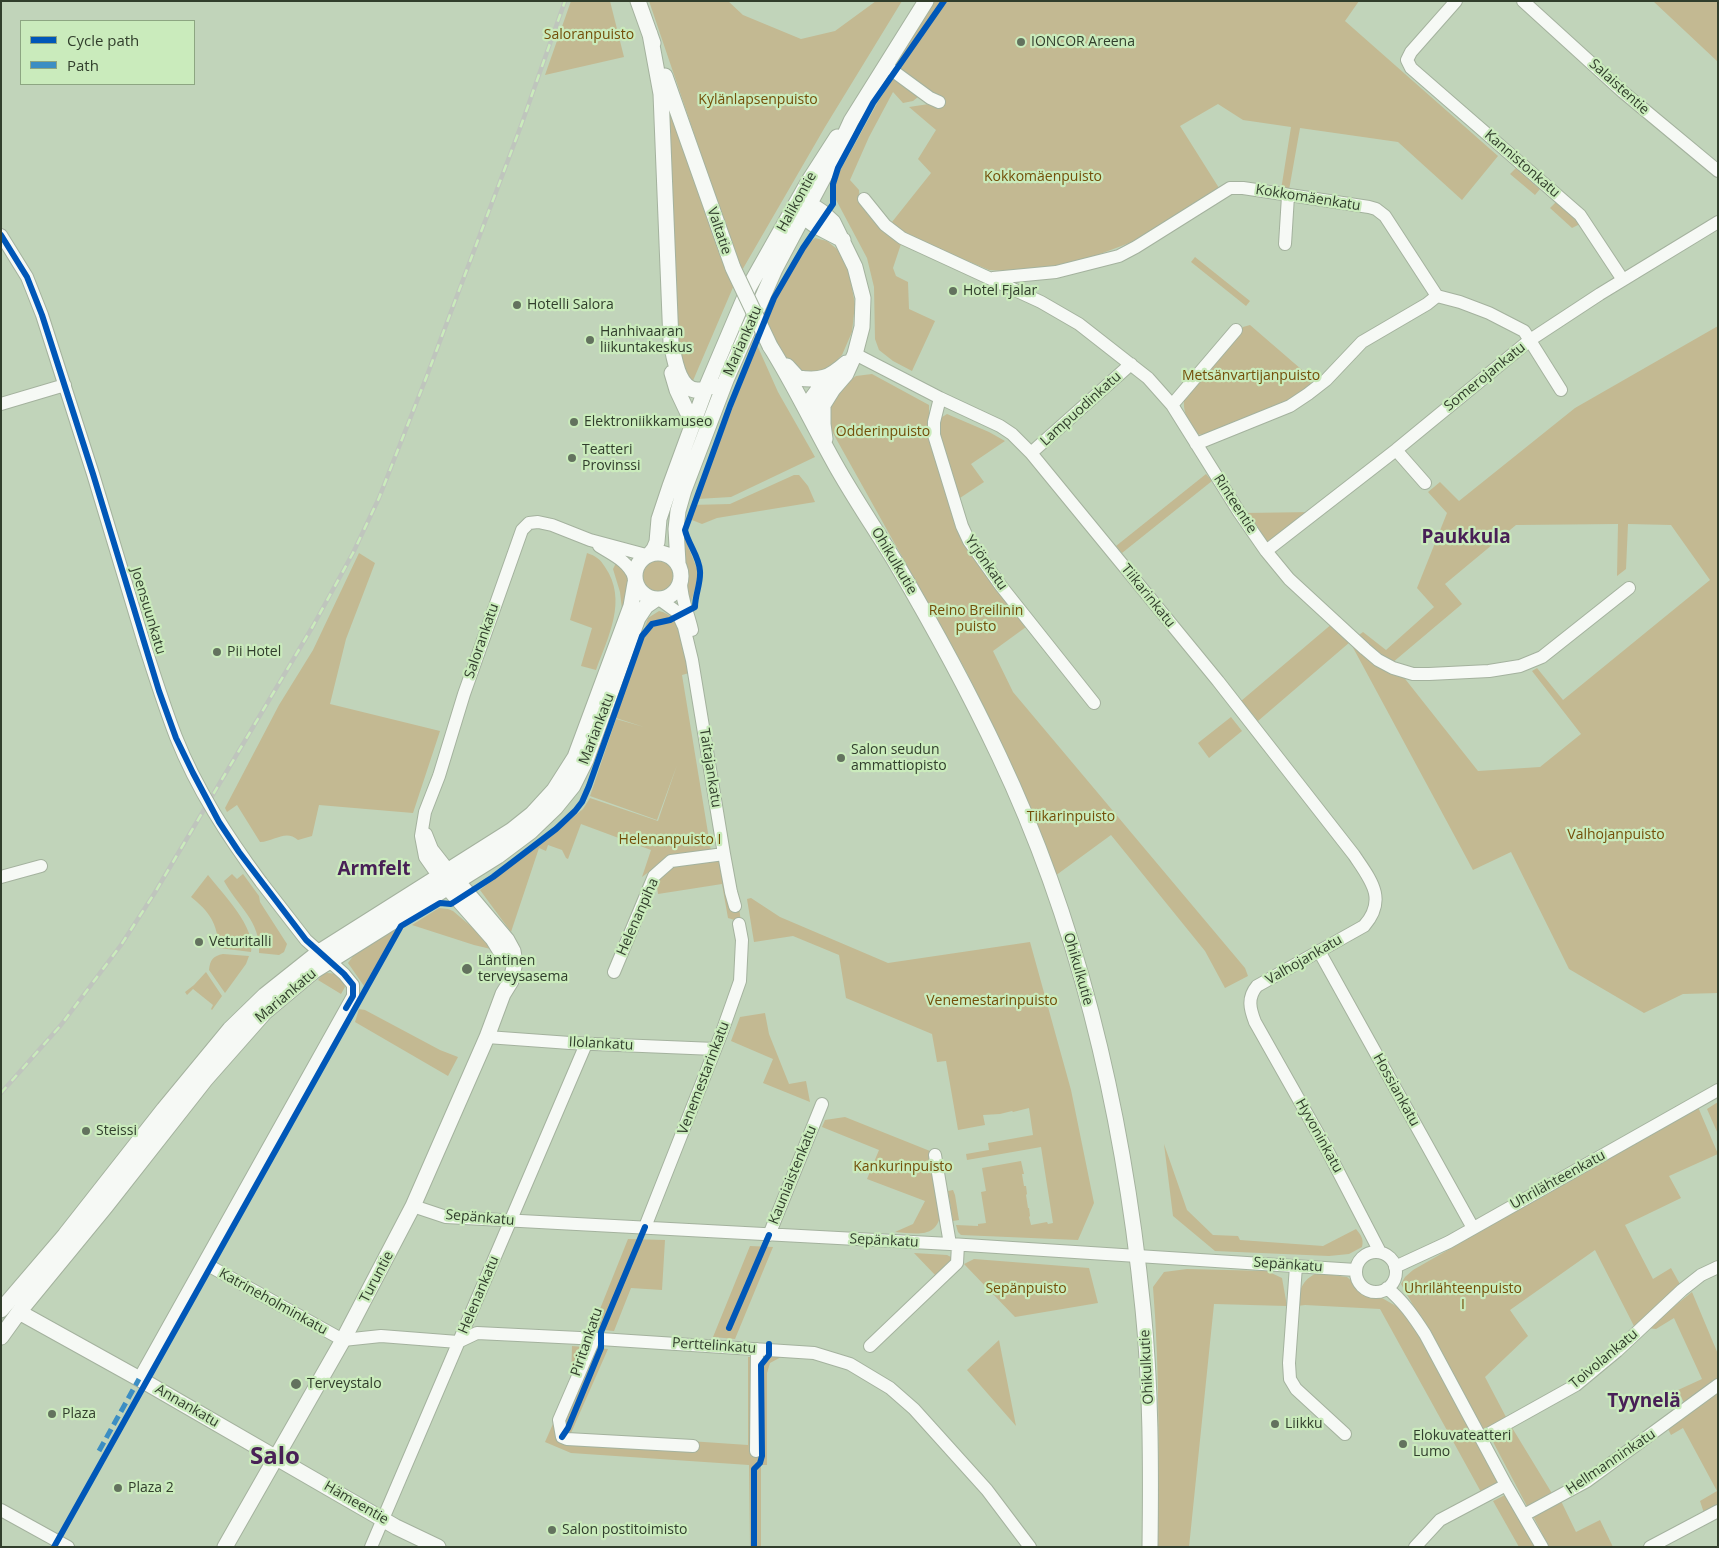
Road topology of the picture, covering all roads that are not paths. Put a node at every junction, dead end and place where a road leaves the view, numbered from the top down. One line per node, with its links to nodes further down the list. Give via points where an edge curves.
1 (638, 1): 5 (main road, Valtatie)
2 (926, 1): 6 (main road, Halikontie)
3 (1456, 1): 18 (street, Kannistonkatu, via 1411,52 1408,60 1411,68 1580,214)
4 (1522, 1): 9 (street, Salaistentie, via 1623,92)
5 (650, 34): 23 (main road, via 661,94); 24 (main road, Valtatie, bridge, via 732,268)
6 (885, 65): 7 (street); 8 (main road, Halikontie)
7 (939, 102)
8 (851, 120): 10 (main road, Halikontie); 13 (main road, Halikontie, via 826,151)
9 (1718, 171)
10 (820, 186): 13 (main road, Mariankatu)
11 (1288, 196): 16 (street); 17 (street, Kokkomäenkatu, via 1230,188 1119,256 1056,272); 20 (street, Kokkomäenkatu, via 1376,209 1388,220)
12 (864, 199): 17 (street, Rinteentie, via 885,225 902,238)
13 (807, 211): 19 (main road, Halikontie); 25 (main road, via 843,240 855,267 863,298 862,327); 28 (main road, Mariankatu, via 774,269)
14 (1718, 222): 18 (street, Somerojankatu)
15 (1, 235): 29 (street, Joensuunkatu, via 28,277)
16 (1285, 244)
17 (990, 278): 26 (street, Rinteentie, via 1079,324)
18 (1623, 280): 22 (street, Somerojankatu)
19 (749, 287): 30 (main road, Mariankatu)
20 (1437, 296): 22 (street, via 1489,313 1524,331); 37 (street, via 1362,342 1326,380 1290,406)
21 (1236, 330): 34 (street)
22 (1530, 340): 31 (street); 39 (street, Somerojankatu)
23 (671, 342): 30 (main road, via 676,367 685,384 693,390); 36 (main road, via 673,380)
24 (772, 349): 27 (main road, via 798,378 817,380); 35 (main road, Valtatie)
25 (855, 354): 27 (main road); 32 (street, Tiikarinkatu); 38 (main road, via 846,374 823,404)
26 (1131, 364): 34 (street, Rinteentie); 40 (street, Lampuodinkatu)
27 (835, 373): 35 (main road, via 810,401)
28 (726, 380): 30 (main road); 45 (main road, Mariankatu, via 678,511)
29 (65, 386): 33 (street); 60 (street, Joensuunkatu, bridge, via 173,730 219,822 306,940)
30 (706, 388): 36 (main road, Mariankatu)
31 (1561, 390)
32 (940, 398): 40 (street, Tiikarinkatu, via 1000,426); 51 (street, Yrjönkatu, via 934,435 969,542)
33 (1, 404)
34 (1172, 405): 37 (street, Rinteentie)
35 (810, 417): 38 (main road, Valtatie)
36 (693, 424): 44 (main road, Mariankatu, via 661,510 657,542)
37 (1196, 444): 43 (street, Rinteentie)
38 (827, 448): 76 (main road, Ohikulkutie, via 935,631 1021,804 1062,915 1100,1046 1121,1150)
39 (1396, 450): 41 (street); 43 (street, Somerojankatu)
40 (1031, 453): 57 (street, Tiikarinkatu, via 1212,674 1354,855 1376,893)
41 (1424, 484)
42 (590, 540): 44 (street, Salorankatu); 47 (street, Salorankatu, via 625,563); 55 (street, Salorankatu, via 538,522 529,523 522,530 464,694 423,824)
43 (1266, 551): 48 (street, Rinteentie, via 1295,585 1364,649 1393,668 1413,674 1490,671 1529,663 1542,657)
44 (648, 554): 45 (main road, via 665,553); 47 (main road, via 637,564)
45 (678, 563): 46 (main road)
46 (681, 579): 49 (main road, via 674,593); 50 (street, Taitajankatu, via 682,596 692,630)
47 (635, 580): 49 (main road, via 643,594); 55 (main road, Mariankatu, via 631,606 575,757 565,774 554,790 521,823)
48 (1629, 588)
49 (658, 599): 50 (street, Taitajankatu, via 680,615); 55 (main road, Mariankatu, via 646,606 638,618 586,760 573,786 530,832 498,856)
50 (692, 660): 52 (street, Taitajankatu)
51 (1094, 702)
52 (724, 854): 56 (street, Taitajankatu); 61 (street, Helenanpiha, via 671,861 654,876)
53 (41, 866): 54 (street)
54 (1, 877)
55 (448, 879): 60 (main road, Mariankatu); 63 (main road, Turuntie, via 507,940 513,951 515,962 511,981)
56 (735, 906)
57 (1375, 906): 59 (street, Valhojankatu, via 1364,926)
58 (740, 924): 65 (street, Venemestarinkatu, via 740,981)
59 (1319, 952): 62 (street, Valhojankatu, via 1257,986 1250,998); 72 (street, Hossiankatu)
60 (325, 957): 77 (street, Joensuunkatu, via 352,986 352,996); 83 (main road, Mariankatu, via 241,1039 106,1206)
61 (614, 972)
62 (1255, 1022): 75 (street, Hyvoninkatu)
63 (488, 1037): 64 (street, Ilolankatu); 69 (main road, Turuntie)
64 (586, 1044): 65 (street, Ilolankatu); 70 (street, Helenankatu)
65 (715, 1049): 71 (street, Venemestarinkatu)
66 (1718, 1090): 72 (street, Uhrilähteenkatu)
67 (822, 1104): 73 (street, Kauniaistenkatu)
68 (935, 1155): 74 (street)
69 (413, 1206): 70 (street, Sepänkatu, via 446,1217); 84 (main road, Turuntie)
70 (510, 1221): 71 (street, Sepänkatu); 89 (street, Helenankatu)
71 (645, 1228): 73 (street, Sepänkatu)
72 (1473, 1228): 79 (street, Uhrilähteenkatu)
73 (769, 1235): 74 (street, Sepänkatu)
74 (954, 1244): 76 (street, Sepänkatu); 90 (street, via 957,1263)
75 (1380, 1252): 79 (street, via 1390,1257); 81 (street, via 1367,1254)
76 (1137, 1255): 78 (street, Sepänkatu); 105 (main road, Ohikulkutie, via 1148,1368)
77 (204, 1263): 88 (street, Katrineholminkatu); 92 (street)
78 (1296, 1266): 81 (street, Sepänkatu); 94 (street, via 1290,1379 1296,1389)
79 (1395, 1267): 82 (street, via 1394,1279)
80 (1718, 1268): 95 (street, Toivolankatu, via 1701,1275 1682,1290 1576,1385)
81 (1356, 1270): 82 (street, via 1363,1287 1375,1292)
82 (1387, 1288): 95 (street, via 1403,1303 1420,1327)
83 (7, 1307): 85 (main road, Mariankatu); 92 (main road, Annankatu)
84 (352, 1323): 86 (street, Perttelinkatu); 88 (main road, Turuntie)
85 (1, 1336)
86 (381, 1336): 88 (street, Perttelinkatu); 89 (street, Perttelinkatu)
87 (594, 1339): 89 (street, Perttelinkatu, via 477,1333); 91 (street, Perttelinkatu); 96 (street, Piritankatu, via 559,1420 562,1437)
88 (343, 1340): 98 (main road, Turuntie)
89 (458, 1342): 103 (street, Helenankatu)
90 (870, 1346)
91 (757, 1349): 97 (street); 110 (street, Perttelinkatu, via 814,1353 850,1364 890,1388 963,1462)
92 (139, 1379): 98 (main road, Annankatu)
93 (1718, 1385): 102 (street, Hellmanninkatu, via 1587,1481)
94 (1345, 1434)
95 (1481, 1438): 99 (street)
96 (693, 1446)
97 (756, 1451)
98 (276, 1457): 103 (main road, Hämeentie); 107 (main road, Turuntie)
99 (1506, 1485): 102 (street); 111 (street, via 1440,1520)
100 (1, 1510): 104 (street)
101 (1718, 1511): 113 (street)
102 (1524, 1516): 112 (street)
103 (384, 1519): 108 (street, Helenankatu); 109 (main road, Hämeentie)
104 (49, 1542): 106 (street)
105 (1150, 1545)
106 (68, 1547)
107 (226, 1547)
108 (372, 1547)
109 (438, 1547)
110 (1030, 1547)
111 (1415, 1547)
112 (1542, 1547)
113 (1650, 1547)

